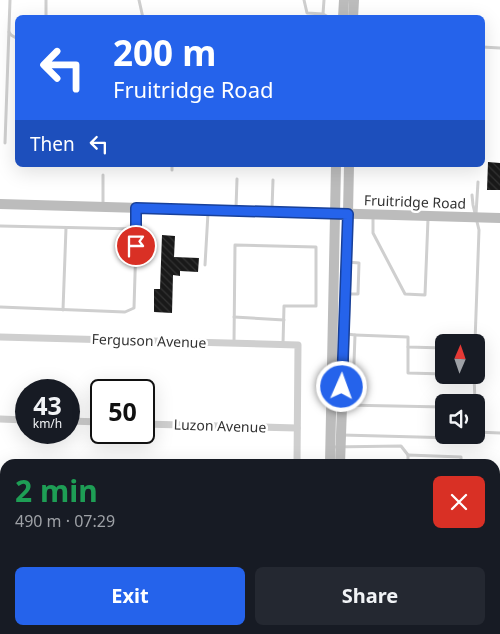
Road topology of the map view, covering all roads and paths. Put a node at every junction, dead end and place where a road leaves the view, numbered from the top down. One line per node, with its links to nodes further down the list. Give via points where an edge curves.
1 (10, 0): 13 (lane)
2 (46, 0): 9 (lane)
3 (139, 0): 10 (lane)
4 (304, 0): 8 (lane, via 307,13)
5 (324, 0): 8 (lane)
6 (344, 0): 11 (main road)
7 (354, 0): 12 (main road)
8 (323, 14)
9 (46, 15)
10 (142, 15)
11 (343, 15)
12 (353, 15)
13 (8, 31): 14 (lane); 17 (lane)
14 (15, 37)
15 (485, 47): 16 (lane)
16 (500, 48)
17 (5, 143)
18 (336, 167): 31 (main road)
19 (349, 167): 32 (main road)
20 (103, 175): 26 (lane)
21 (237, 179): 29 (lane)
22 (273, 180): 30 (lane)
23 (478, 182): 35 (lane)
24 (472, 195): 35 (lane)
25 (0, 204): 26 (main road, Fruitridge Road)
26 (103, 207): 27 (main road, Fruitridge Road)
27 (136, 208): 28 (main road, Fruitridge Road); 39 (lane)
28 (208, 210): 29 (main road, Fruitridge Road); 40 (lane)
29 (236, 210): 30 (main road, Fruitridge Road)
30 (272, 211): 31 (main road, Fruitridge Road)
31 (334, 213): 32 (main road, Fruitridge Road); 65 (main road)
32 (348, 214): 33 (main road, Fruitridge Road); 45 (main road)
33 (373, 214): 34 (main road, Fruitridge Road); 34 (lane, via 373,233 405,294 425,295)
34 (428, 216): 35 (main road, Fruitridge Road)
35 (476, 217): 36 (main road, Fruitridge Road); 46 (lane, via 479,230)
36 (500, 218)
37 (0, 226): 38 (lane)
38 (66, 228): 39 (lane); 42 (lane)
39 (136, 229): 42 (lane, via 134,308 124,312)
40 (205, 265)
41 (0, 307): 42 (lane)
42 (63, 310)
43 (234, 317): 44 (lane); 44 (lane, via 235,245 316,247 316,306 284,306); 49 (lane)
44 (284, 320): 50 (lane)
45 (344, 334): 47 (lane); 55 (main road)
46 (474, 334)
47 (355, 335): 51 (lane, via 408,336); 54 (lane)
48 (0, 337): 49 (street, Ferguson Avenue)
49 (234, 343): 50 (street, Ferguson Avenue)
50 (283, 344): 60 (street, Ferguson Avenue, via 298,345)
51 (408, 347): 52 (lane); 53 (lane, via 408,373)
52 (435, 348)
53 (435, 374)
54 (353, 390)
55 (341, 404): 56 (lane); 63 (main road)
56 (435, 408)
57 (0, 419): 58 (street)
58 (15, 420)
59 (155, 424): 60 (street, Luzon Avenue)
60 (297, 428): 67 (street)
61 (485, 432): 62 (lane)
62 (500, 433)
63 (340, 435): 64 (lane); 65 (main road)
64 (435, 437)
65 (335, 447): 66 (lane, via 401,446); 68 (main road); 69 (main road)
66 (408, 455): 70 (lane); 71 (lane)
67 (297, 459)
68 (331, 459)
69 (339, 459)
70 (408, 459)
71 (461, 459)

